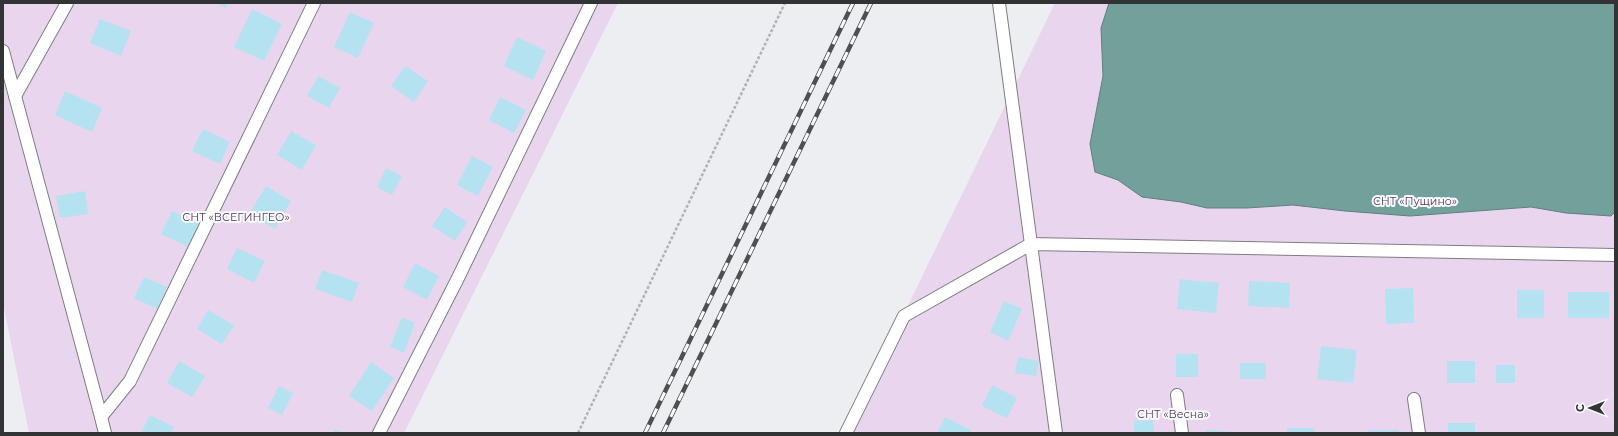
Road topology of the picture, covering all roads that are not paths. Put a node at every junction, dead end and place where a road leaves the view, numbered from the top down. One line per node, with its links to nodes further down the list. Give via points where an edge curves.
1 (67, 3): 6 (lane)
2 (314, 3): 11 (lane, via 130,381)
3 (591, 3): 13 (lane, via 458,278)
4 (999, 3): 7 (lane)
5 (3, 51): 6 (lane)
6 (15, 96): 11 (lane)
7 (1031, 244): 8 (lane); 14 (lane, via 904,316); 15 (lane)
8 (1615, 255)
9 (1177, 395): 16 (lane)
10 (1414, 399): 17 (lane)
11 (101, 417): 12 (lane)
12 (105, 433)
13 (379, 433)
14 (846, 433)
15 (1056, 433)
16 (1182, 433)
17 (1419, 433)

